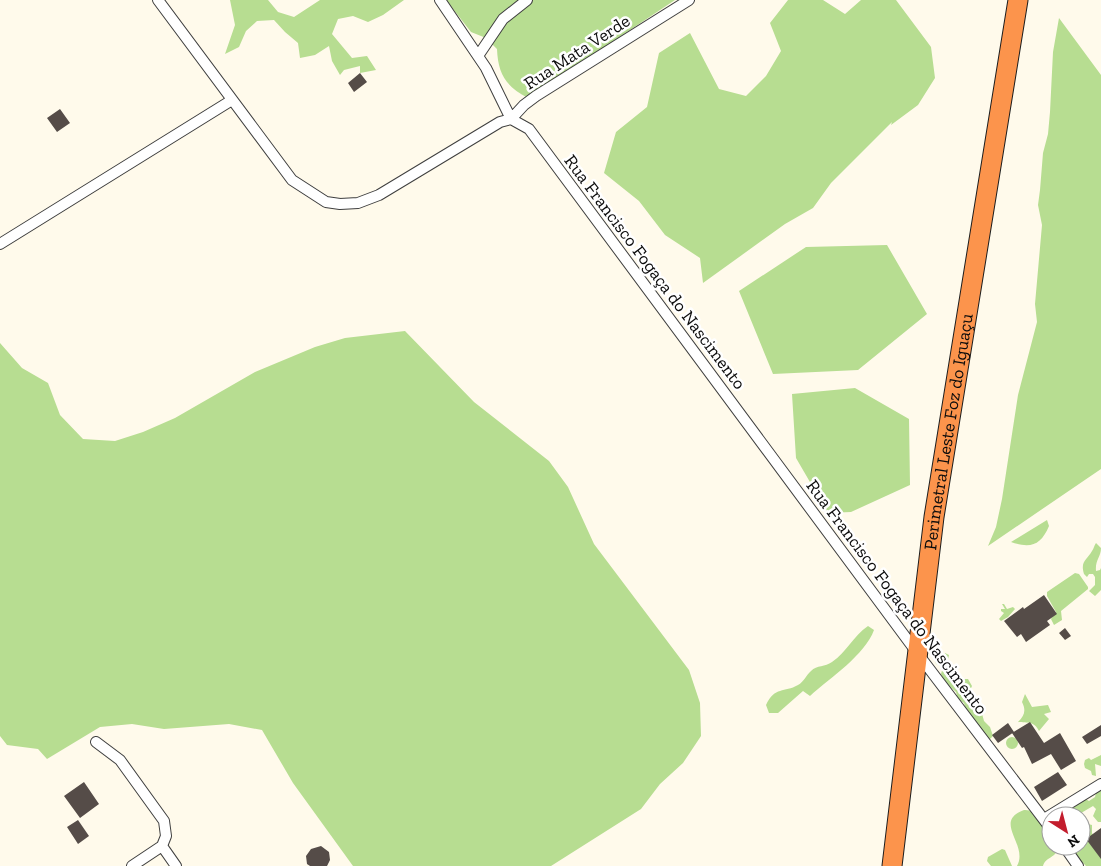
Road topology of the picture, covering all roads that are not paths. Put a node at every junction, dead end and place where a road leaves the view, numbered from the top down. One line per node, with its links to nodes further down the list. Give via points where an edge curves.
1 (158, 0): 7 (street)
2 (440, 0): 6 (street)
3 (527, 0): 6 (street, via 503,19)
4 (689, 0): 8 (street, Rua Mata Verde, via 536,96)
5 (1018, 0): 10 (highway, Perimetral Leste Foz do Iguaçu, via 934,517)
6 (478, 56): 8 (street)
7 (232, 100): 8 (street, via 292,180 326,202 340,204 358,203 379,196 485,130); 9 (street)
8 (511, 119): 10 (street, Rua Francisco Fogaça do Nascimento, via 529,130)
9 (0, 244)
10 (918, 654): 14 (street, Rua Francisco Fogaça do Nascimento); 18 (highway, Perimetral Leste Foz do Iguaçu)
11 (96, 742): 15 (street, via 120,760 164,821 166,836)
12 (1101, 784): 13 (street)
13 (1064, 806)
14 (1041, 814)
15 (162, 846): 16 (street); 17 (street)
16 (132, 866)
17 (176, 866)
18 (892, 866)

